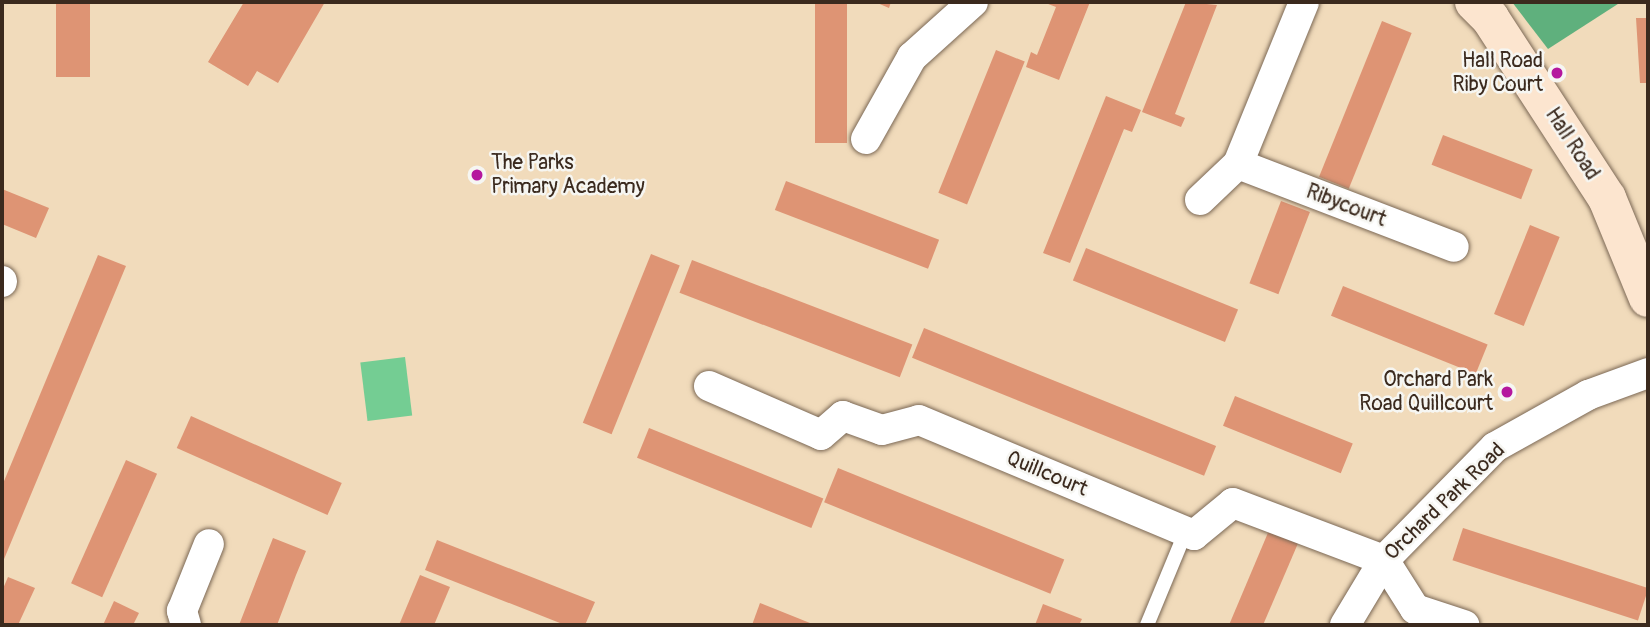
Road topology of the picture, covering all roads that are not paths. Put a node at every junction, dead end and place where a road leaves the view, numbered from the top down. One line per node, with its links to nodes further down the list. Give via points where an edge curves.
1 (973, 2): 4 (street, via 912,57)
2 (1304, 2): 5 (street)
3 (1474, 2): 8 (street, Hall Road, via 1490,18 1607,198)
4 (866, 139)
5 (1238, 164): 6 (street); 7 (street, Ribycourt)
6 (1200, 200)
7 (1454, 247)
8 (1648, 298)
9 (1648, 373): 13 (street, Orchard Park Road, via 1587,395 1495,447)
10 (709, 386): 11 (street, Quillcourt, via 821,435 843,416 882,430 919,420)
11 (1186, 531): 13 (street, via 1194,535 1233,503); 15 (lane)
12 (209, 544): 14 (street, via 182,611)
13 (1384, 560): 16 (street, Orchard Park Road); 17 (street, via 1415,608)
14 (186, 625)
15 (1147, 625)
16 (1345, 625)
17 (1464, 625)

